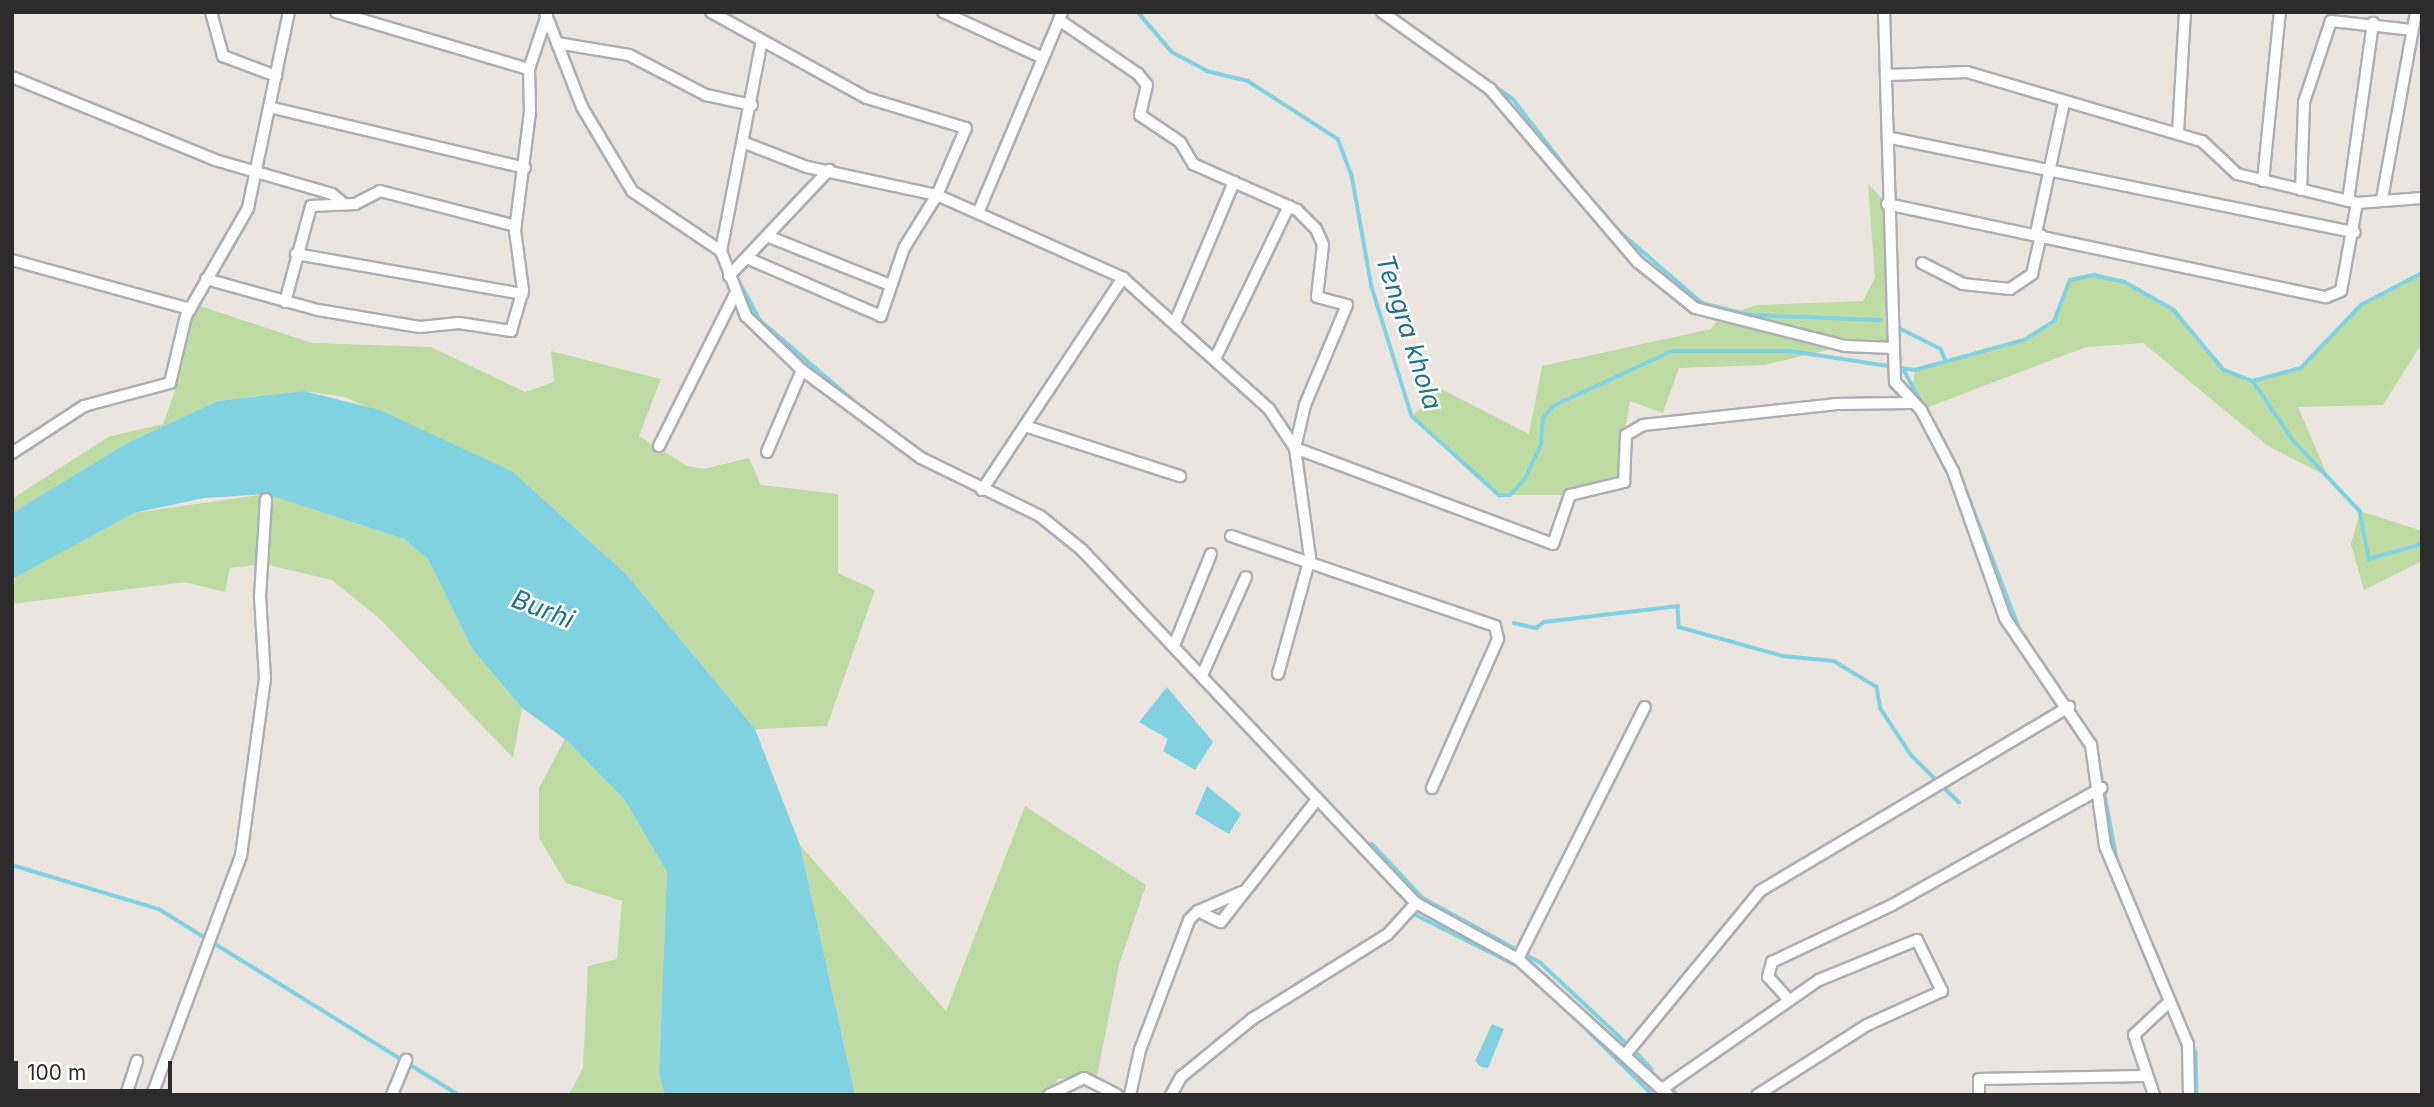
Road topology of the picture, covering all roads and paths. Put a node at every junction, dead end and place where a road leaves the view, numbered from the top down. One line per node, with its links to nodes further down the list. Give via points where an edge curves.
1 (211, 12): 20 (street, via 223,56)
2 (289, 12): 20 (street)
3 (336, 12): 18 (street)
4 (711, 12): 15 (street)
5 (943, 12): 17 (street)
6 (1382, 12): 61 (street, via 1490,89 1638,262 1695,308 1845,346)
7 (1884, 12): 19 (street)
8 (2185, 12): 25 (street)
9 (2280, 12): 33 (street)
10 (2416, 12): 14 (street)
11 (546, 13): 16 (street); 18 (street)
12 (1061, 16): 17 (street); 32 (street, via 1147,85 1140,115 1180,142 1193,163)
13 (2373, 23): 14 (street); 34 (street, via 2336,18 2327,29 2304,102); 38 (street)
14 (2412, 30): 37 (street)
15 (762, 41): 23 (street); 35 (street, via 867,98 966,128)
16 (558, 43): 23 (street, via 629,55 706,95); 47 (street, via 582,107 632,191)
17 (1043, 58): 42 (street)
18 (529, 69): 28 (street)
19 (1889, 75): 22 (street, via 1968,72); 26 (street)
20 (276, 76): 24 (street)
21 (12, 77): 30 (street)
22 (2064, 102): 25 (street); 31 (street)
23 (752, 105): 27 (street)
24 (270, 107): 28 (street); 30 (street)
25 (2178, 133): 33 (street, via 2209,146 2228,169)
26 (1891, 138): 31 (street); 40 (street)
27 (746, 143): 29 (street); 47 (street)
28 (525, 168): 43 (street)
29 (829, 170): 35 (street); 46 (street)
30 (256, 172): 39 (street, via 332,194); 54 (street, via 248,208)
31 (2049, 174): 44 (street); 45 (street)
32 (1234, 181): 41 (street); 60 (street)
33 (2263, 181): 34 (street)
34 (2301, 190): 38 (street)
35 (937, 195): 42 (street); 55 (street, via 911,233)
36 (2422, 198): 37 (street)
37 (2382, 199): 38 (street)
38 (2353, 202): 44 (street)
39 (344, 204): 43 (street, via 380,191); 48 (street, via 310,206)
40 (1887, 204): 45 (street); 61 (street)
41 (1289, 206): 62 (street); 67 (street, via 1316,229 1323,245 1317,297 1347,305 1305,405)
42 (978, 213): 53 (street)
43 (516, 226): 56 (street)
44 (2355, 232): 45 (street, via 2341,292 2326,297)
45 (2038, 234): 51 (street, via 2032,274 2010,289 1964,284)
46 (767, 236): 49 (street); 55 (street)
47 (721, 251): 52 (street)
48 (296, 254): 56 (street); 58 (street)
49 (749, 259): 52 (street); 55 (street, via 881,316)
50 (12, 260): 59 (street)
51 (1922, 263)
52 (729, 276): 57 (street)
53 (1123, 278): 60 (street); 65 (street)
54 (206, 279): 58 (street); 59 (street)
55 (890, 285)
56 (522, 294): 58 (street, via 515,326 504,334 459,323 420,327)
57 (735, 294): 63 (street, via 746,316); 66 (street)
58 (285, 302)
59 (190, 309): 69 (street, via 173,378 162,389 83,406)
60 (1176, 320): 62 (street)
61 (1893, 348): 64 (street, via 1895,382)
62 (1215, 359): 67 (street, via 1269,409)
63 (802, 370): 68 (street); 71 (street, via 921,458)
64 (1911, 403): 67 (street, via 1835,404 1643,425 1626,435 1624,482 1570,495 1553,544); 81 (street, via 1953,471 2005,618)
65 (1028, 427): 70 (street); 71 (street)
66 (659, 446)
67 (1295, 448): 75 (street)
68 (767, 452)
69 (12, 453)
70 (1180, 476)
71 (982, 490): 77 (street, via 1040,516)
72 (266, 499): 97 (street, via 260,597 265,678 241,856)
73 (1231, 536): 75 (street)
74 (1211, 554): 77 (street)
75 (1310, 558): 79 (street); 82 (street, via 1487,621 1498,633)
76 (1246, 577): 78 (street)
77 (1175, 643): 78 (street)
78 (1203, 673): 84 (street)
79 (1278, 674)
80 (1645, 706): 88 (street)
81 (2069, 707): 83 (street, via 2091,745); 91 (street, via 1760,891)
82 (1432, 788)
83 (2101, 788): 89 (street, via 1892,905 1772,962 1768,977); 90 (street, via 2105,846 2154,952)
84 (1316, 801): 85 (street); 86 (street)
85 (1242, 892): 87 (street); 87 (street, via 1222,922)
86 (1416, 903): 88 (street); 102 (street, via 1388,934 1252,1019 1181,1077)
87 (1198, 911): 101 (street, via 1189,920 1140,1050)
88 (1520, 954): 91 (street)
89 (1789, 1000): 95 (street); 103 (street, via 1864,957 1917,940 1942,991 1843,1039)
90 (2167, 1004): 94 (street, via 2134,1035); 106 (street, via 2188,1044)
91 (1625, 1055): 95 (street)
92 (406, 1060): 98 (street)
93 (137, 1061): 96 (street)
94 (2144, 1076): 104 (street, via 1979,1079); 105 (street)
95 (1665, 1092)
96 (126, 1095)
97 (152, 1095)
98 (392, 1095)
99 (1049, 1095): 100 (street, via 1084,1078)
100 (1117, 1095)
101 (1130, 1095)
102 (1171, 1095)
103 (1757, 1095)
104 (1979, 1095)
105 (2154, 1095)
106 (2189, 1095)

